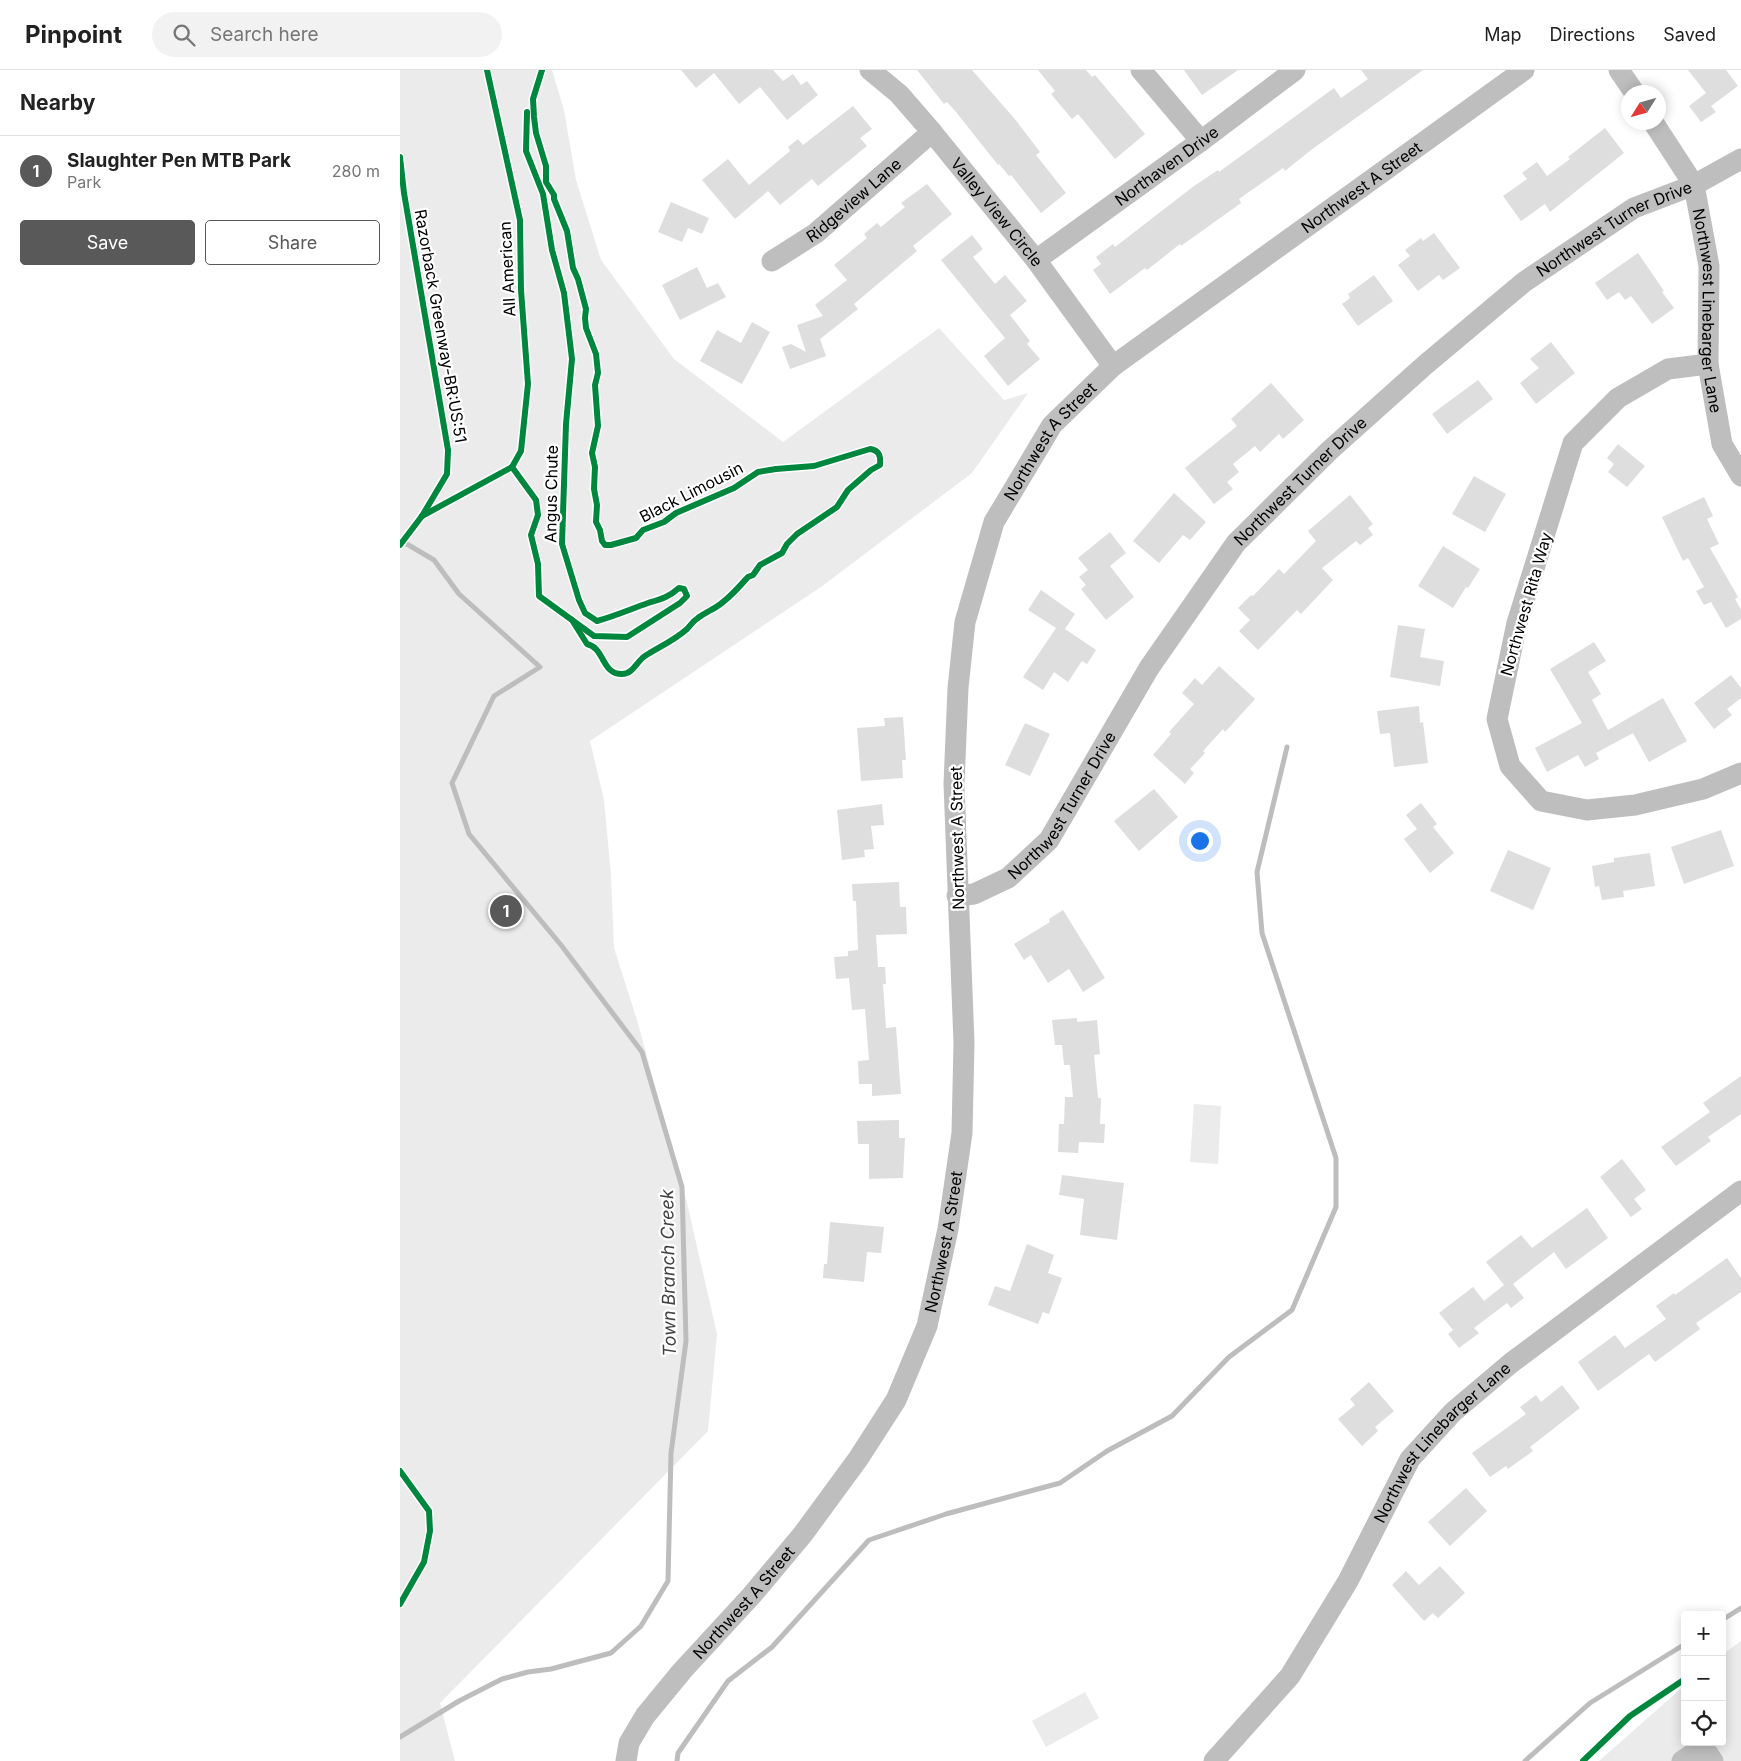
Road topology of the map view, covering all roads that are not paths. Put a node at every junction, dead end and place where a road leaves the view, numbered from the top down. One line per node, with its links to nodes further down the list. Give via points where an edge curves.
1 (870, 70): 8 (street, Valley View Circle, via 899,94)
2 (1141, 70): 9 (street)
3 (1295, 70): 9 (street, Northaven Drive)
4 (1524, 70): 15 (street, Northwest A Street)
5 (1619, 70): 6 (street)
6 (1629, 85)
7 (1658, 130): 11 (street, Northwest Linebarger Lane)
8 (932, 132): 12 (street, Valley View Circle); 13 (street, Ridgeview Lane, via 816,233)
9 (1201, 141): 12 (street, Northaven Drive)
10 (1741, 159): 11 (street, Northwest Turner Drive)
11 (1694, 185): 14 (street, Northwest Linebarger Lane, via 1709,266); 18 (street, Northwest Turner Drive, via 1634,208 1524,282 1330,451 1236,543 1149,668 1049,840 1008,878 974,894)
12 (1036, 260): 15 (street, Valley View Circle)
13 (772, 261)
14 (1708, 364): 16 (street, Northwest Linebarger Lane, via 1722,444); 17 (street, Northwest Rita Way, via 1668,369 1618,398 1573,444 1517,623 1497,719 1510,766 1541,802 1587,810 1635,805 1702,789)
15 (1113, 366): 18 (street, Northwest A Street, via 1052,424 994,522 965,622 958,688 954,784)
16 (1741, 476)
17 (1741, 773)
18 (957, 896): 21 (street, Northwest A Street, via 964,1043 962,1133 948,1229 927,1326 896,1400 858,1459 803,1534 645,1716 629,1743)
19 (1741, 1191): 22 (street, Northwest Linebarger Lane, via 1511,1363 1453,1412 1410,1459 1348,1581 1290,1676)
20 (1682, 1760): 23 (street, via 1694,1752)
21 (626, 1761)
22 (1214, 1761)
23 (1713, 1761)

